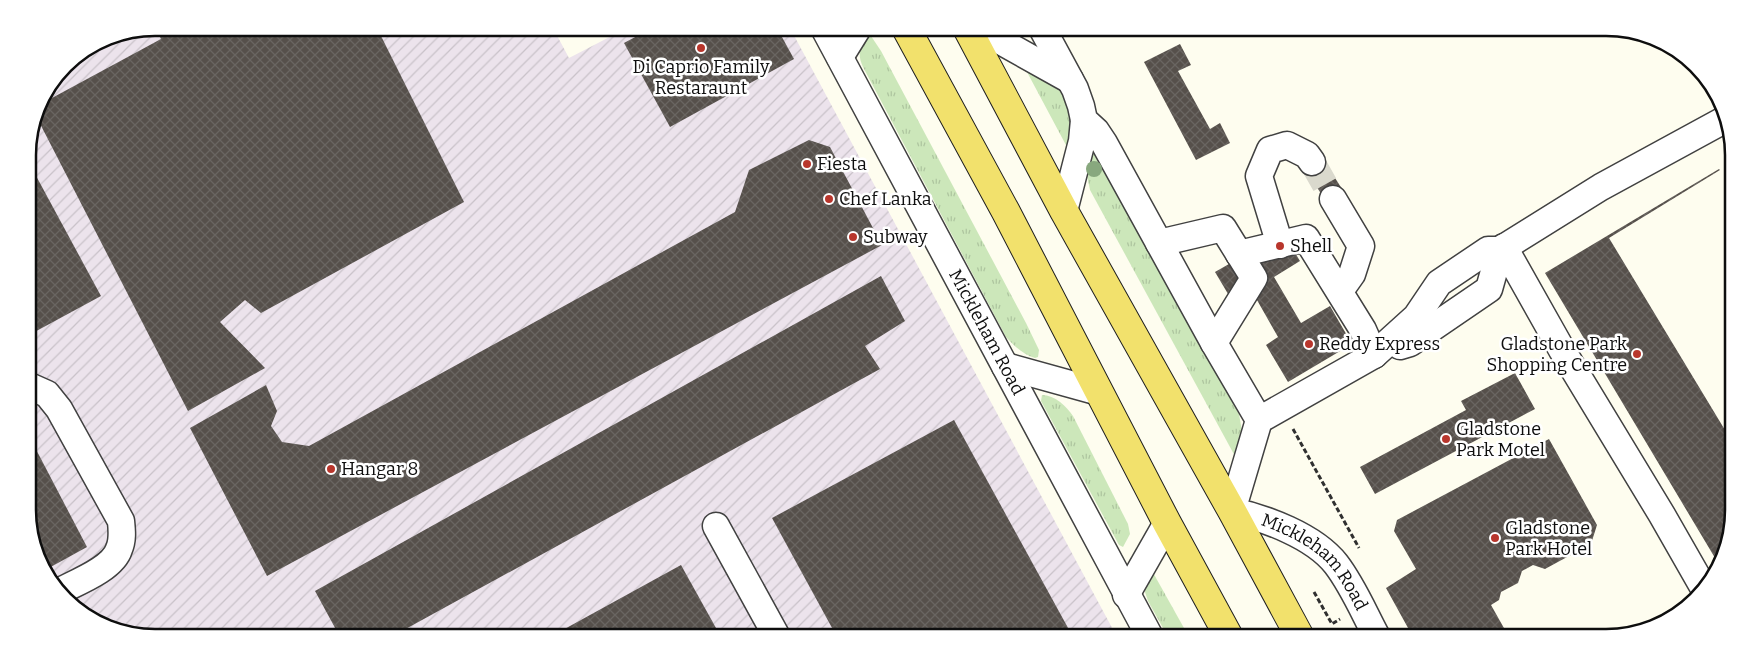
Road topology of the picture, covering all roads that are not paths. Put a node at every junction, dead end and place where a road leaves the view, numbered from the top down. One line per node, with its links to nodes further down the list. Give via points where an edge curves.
1 (828, 36): 7 (street, Mickleham Road)
2 (853, 36): 7 (street)
3 (910, 36): 23 (main road)
4 (971, 36): 13 (main road, Mickleham Road)
5 (991, 36): 8 (street)
6 (1046, 36): 8 (street)
7 (840, 58): 21 (street, Mickleham Road)
8 (1070, 80): 9 (street, via 1082,106)
9 (1084, 120): 13 (street, via 1082,141); 14 (street, via 1104,143)
10 (1719, 122): 16 (street, via 1600,188)
11 (1312, 162): 15 (street, via 1307,155 1287,145 1270,150 1259,176)
12 (1333, 199): 18 (street, via 1361,246 1352,274)
13 (1064, 211): 25 (main road, Mickleham Road)
14 (1159, 243): 17 (street, via 1223,228); 19 (street)
15 (1280, 245): 17 (street); 18 (street, via 1306,238)
16 (1502, 248): 20 (street, via 1489,289 1410,343); 28 (street)
17 (1239, 254): 19 (street, via 1254,278)
18 (1340, 291): 20 (street)
19 (1214, 343): 24 (street)
20 (1374, 354): 24 (street)
21 (1005, 366): 23 (street); 30 (street, Mickleham Road)
22 (36, 389): 29 (street, via 47,394 59,409 121,522 119,551 110,562)
23 (1099, 392): 26 (main road)
24 (1259, 420): 25 (street, Mickleham Road)
25 (1232, 510): 33 (main road, Mickleham Road); 34 (street, Mickleham Road, via 1280,525 1323,551 1340,569)
26 (1167, 523): 30 (street); 32 (main road)
27 (716, 526): 35 (street)
28 (1700, 582)
29 (66, 588)
30 (1126, 595): 31 (street, Mickleham Road)
31 (1145, 628)
32 (1224, 628)
33 (1295, 628)
34 (1372, 628)
35 (772, 629)

